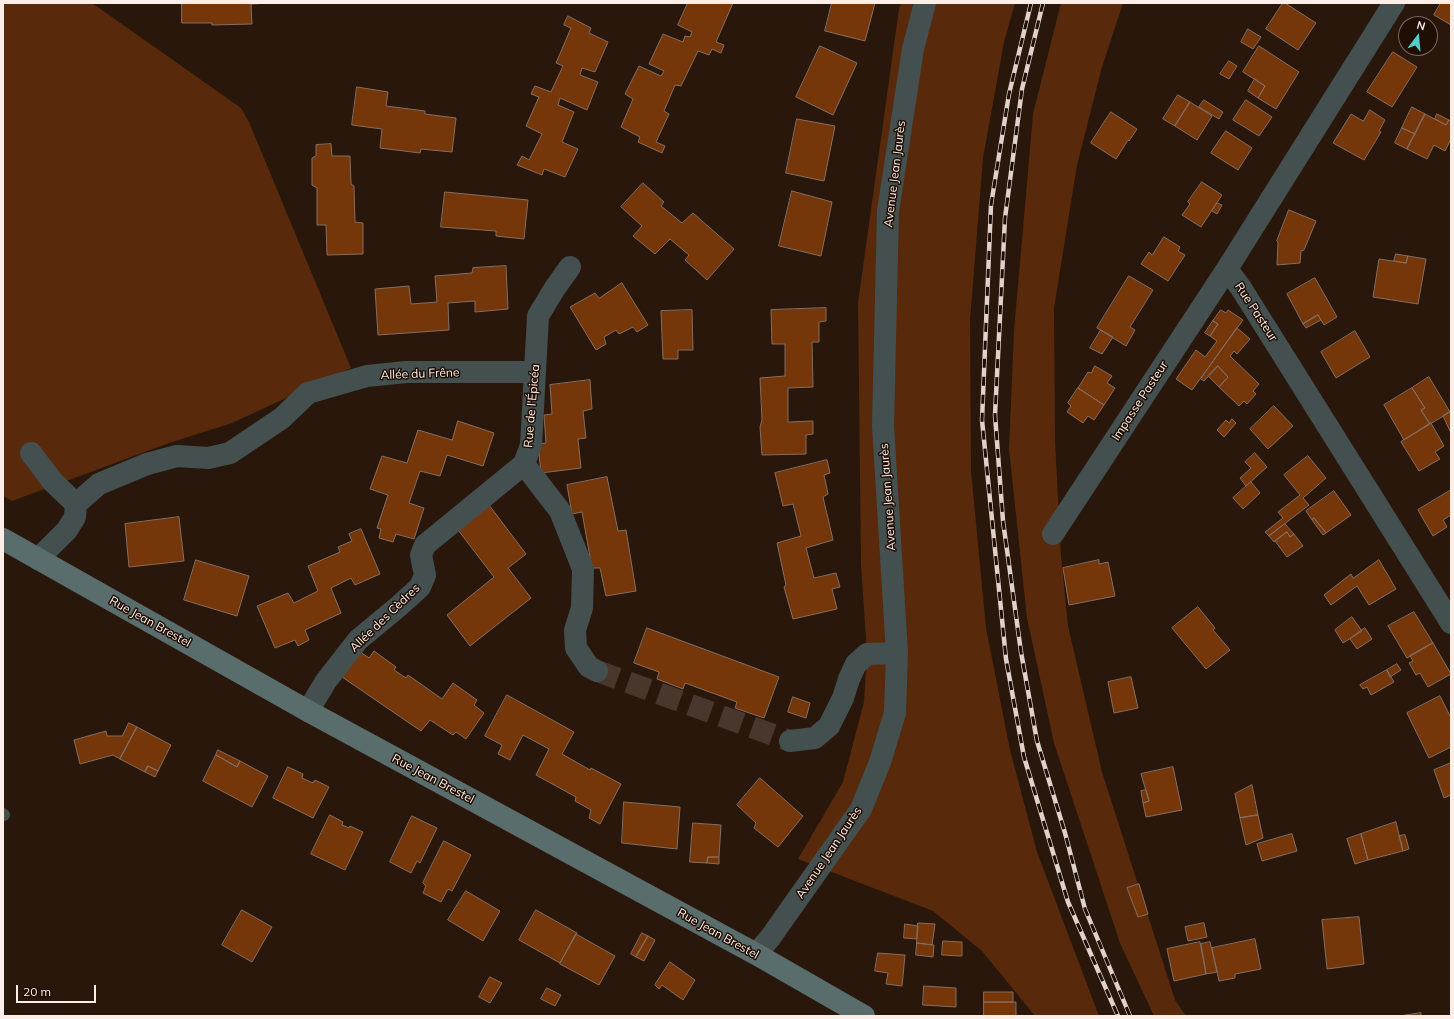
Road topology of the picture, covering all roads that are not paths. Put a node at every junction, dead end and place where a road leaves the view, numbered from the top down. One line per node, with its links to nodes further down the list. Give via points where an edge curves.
1 (925, 3): 13 (street, Avenue Jean Jaurès, via 913,49 888,211 883,426)
2 (1394, 3): 4 (street)
3 (570, 267): 5 (street, Rue de l'Épicéa, via 538,316)
4 (1227, 269): 9 (street, Impasse Pasteur); 12 (street, Rue Pasteur)
5 (535, 372): 7 (street, Rue de l'Épicéa, via 531,445); 8 (street, Allée du Frêne, via 406,372 367,376 308,393 282,418 230,453 208,458 177,456 147,464 99,484)
6 (31, 453): 8 (street, via 53,482)
7 (524, 464): 14 (street, Rue de l'Épicéa, via 560,511 583,569 582,608 575,630 576,648 589,667); 15 (street, Allée des Cèdres, via 425,545 421,556 425,575 420,586 358,640 326,681)
8 (76, 504): 11 (street, via 75,517 67,530)
9 (1053, 534)
10 (3, 539): 11 (street, Rue Jean Brestel)
11 (38, 559): 15 (street, Rue Jean Brestel)
12 (1451, 623)
13 (897, 653): 16 (street, via 867,654 856,664 830,726 815,738); 17 (street, Avenue Jean Jaurès, via 895,713 880,762 860,809 770,938)
14 (597, 671)
15 (308, 711): 17 (street, Rue Jean Brestel)
16 (790, 741)
17 (756, 954): 18 (street, Rue Jean Brestel)
18 (864, 1016)

